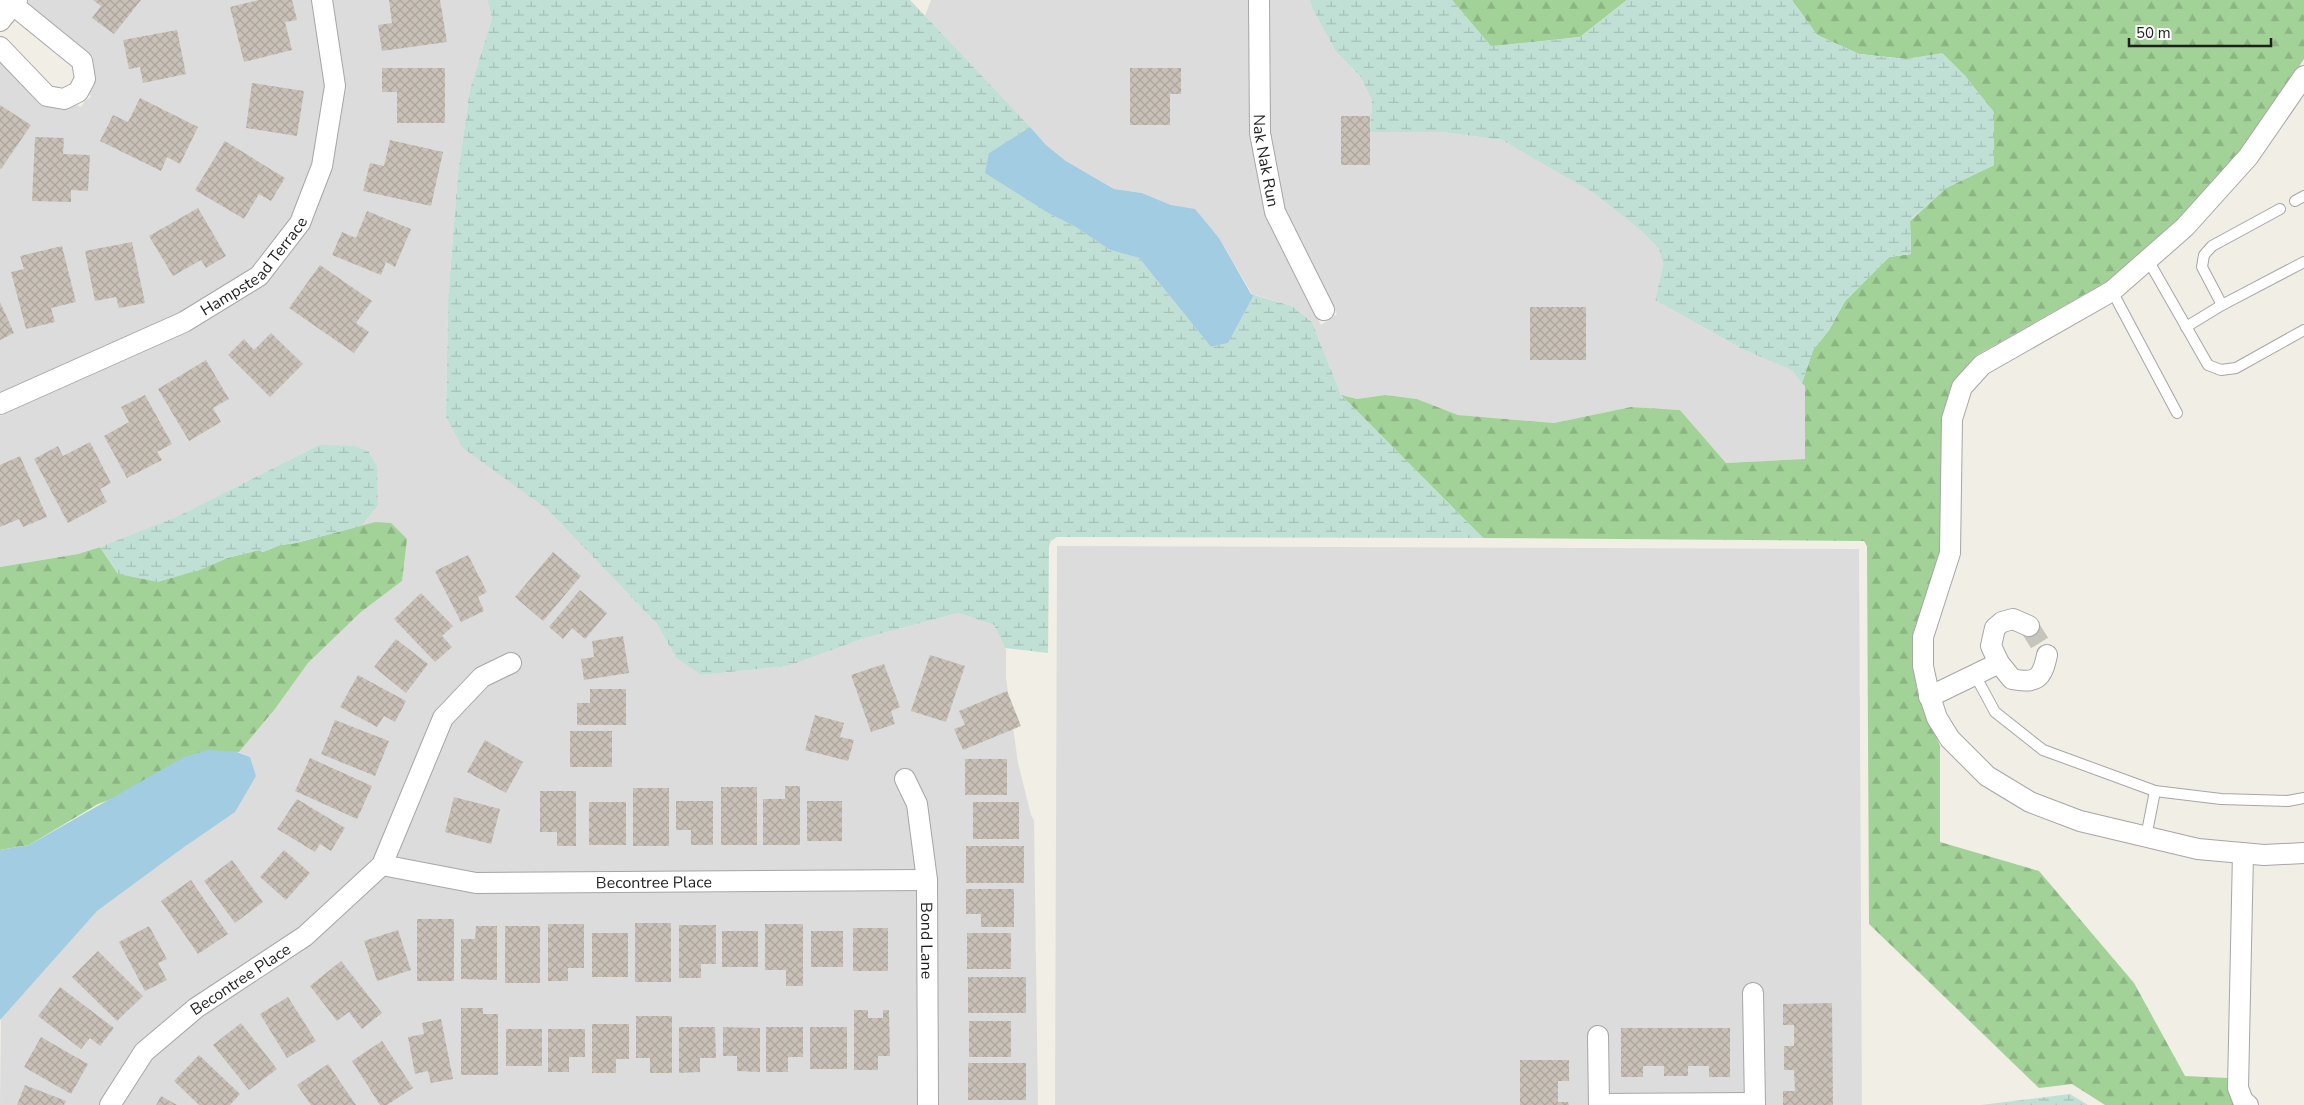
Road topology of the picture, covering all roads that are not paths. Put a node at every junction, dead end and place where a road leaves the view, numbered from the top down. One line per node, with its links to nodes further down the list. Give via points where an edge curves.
1 (322, 0): 15 (street, Hampstead Terrace, via 335,86 322,166 300,223 259,276 184,322)
2 (1259, 0): 12 (street, Nak Nak Run, via 1260,133 1275,212)
3 (12, 2): 4 (street); 5 (street, via 82,61 85,80 78,92 64,99 47,96)
4 (0, 21)
5 (0, 47)
6 (2304, 76): 8 (street, via 2248,157 2185,227)
7 (2280, 209): 11 (lane, via 2212,246 2204,255 2202,267)
8 (2148, 260): 10 (street); 13 (lane)
9 (2304, 262): 11 (lane)
10 (2112, 291): 16 (lane); 22 (street, via 1982,365 1962,387 1952,419 1950,553 1924,637)
11 (2222, 305): 13 (lane)
12 (1324, 310)
13 (2186, 327): 14 (lane, via 2208,365 2221,370 2236,368)
14 (2304, 330)
15 (0, 404)
16 (2177, 413)
17 (2029, 626): 20 (street, via 2013,619 1994,628 1992,646)
18 (2047, 655): 20 (street, via 2043,672 2028,682 2012,679)
19 (511, 663): 29 (street, Becontree Place, via 482,677 444,718)
20 (1999, 663): 21 (street)
21 (1975, 675): 22 (street); 24 (lane, via 1994,712 2043,750)
22 (1929, 697): 26 (street, via 1950,739 1987,776 2030,802 2071,818)
23 (905, 779): 30 (street, Bond Lane, via 917,804)
24 (2155, 791): 25 (lane, via 2221,799 2288,801); 26 (lane)
25 (2304, 798)
26 (2146, 837): 27 (street, via 2198,850)
27 (2243, 853): 28 (street); 37 (street, via 2238,1088)
28 (2304, 853)
29 (382, 865): 30 (street, Becontree Place, via 476,883); 35 (street, Becontree Place, via 305,936 196,1008 144,1052)
30 (927, 880): 36 (street, Bond Lane)
31 (1753, 993): 34 (street)
32 (1598, 1036): 33 (street)
33 (1599, 1104): 34 (street)
34 (1755, 1104)
35 (110, 1105)
36 (928, 1105)
37 (2248, 1105)

